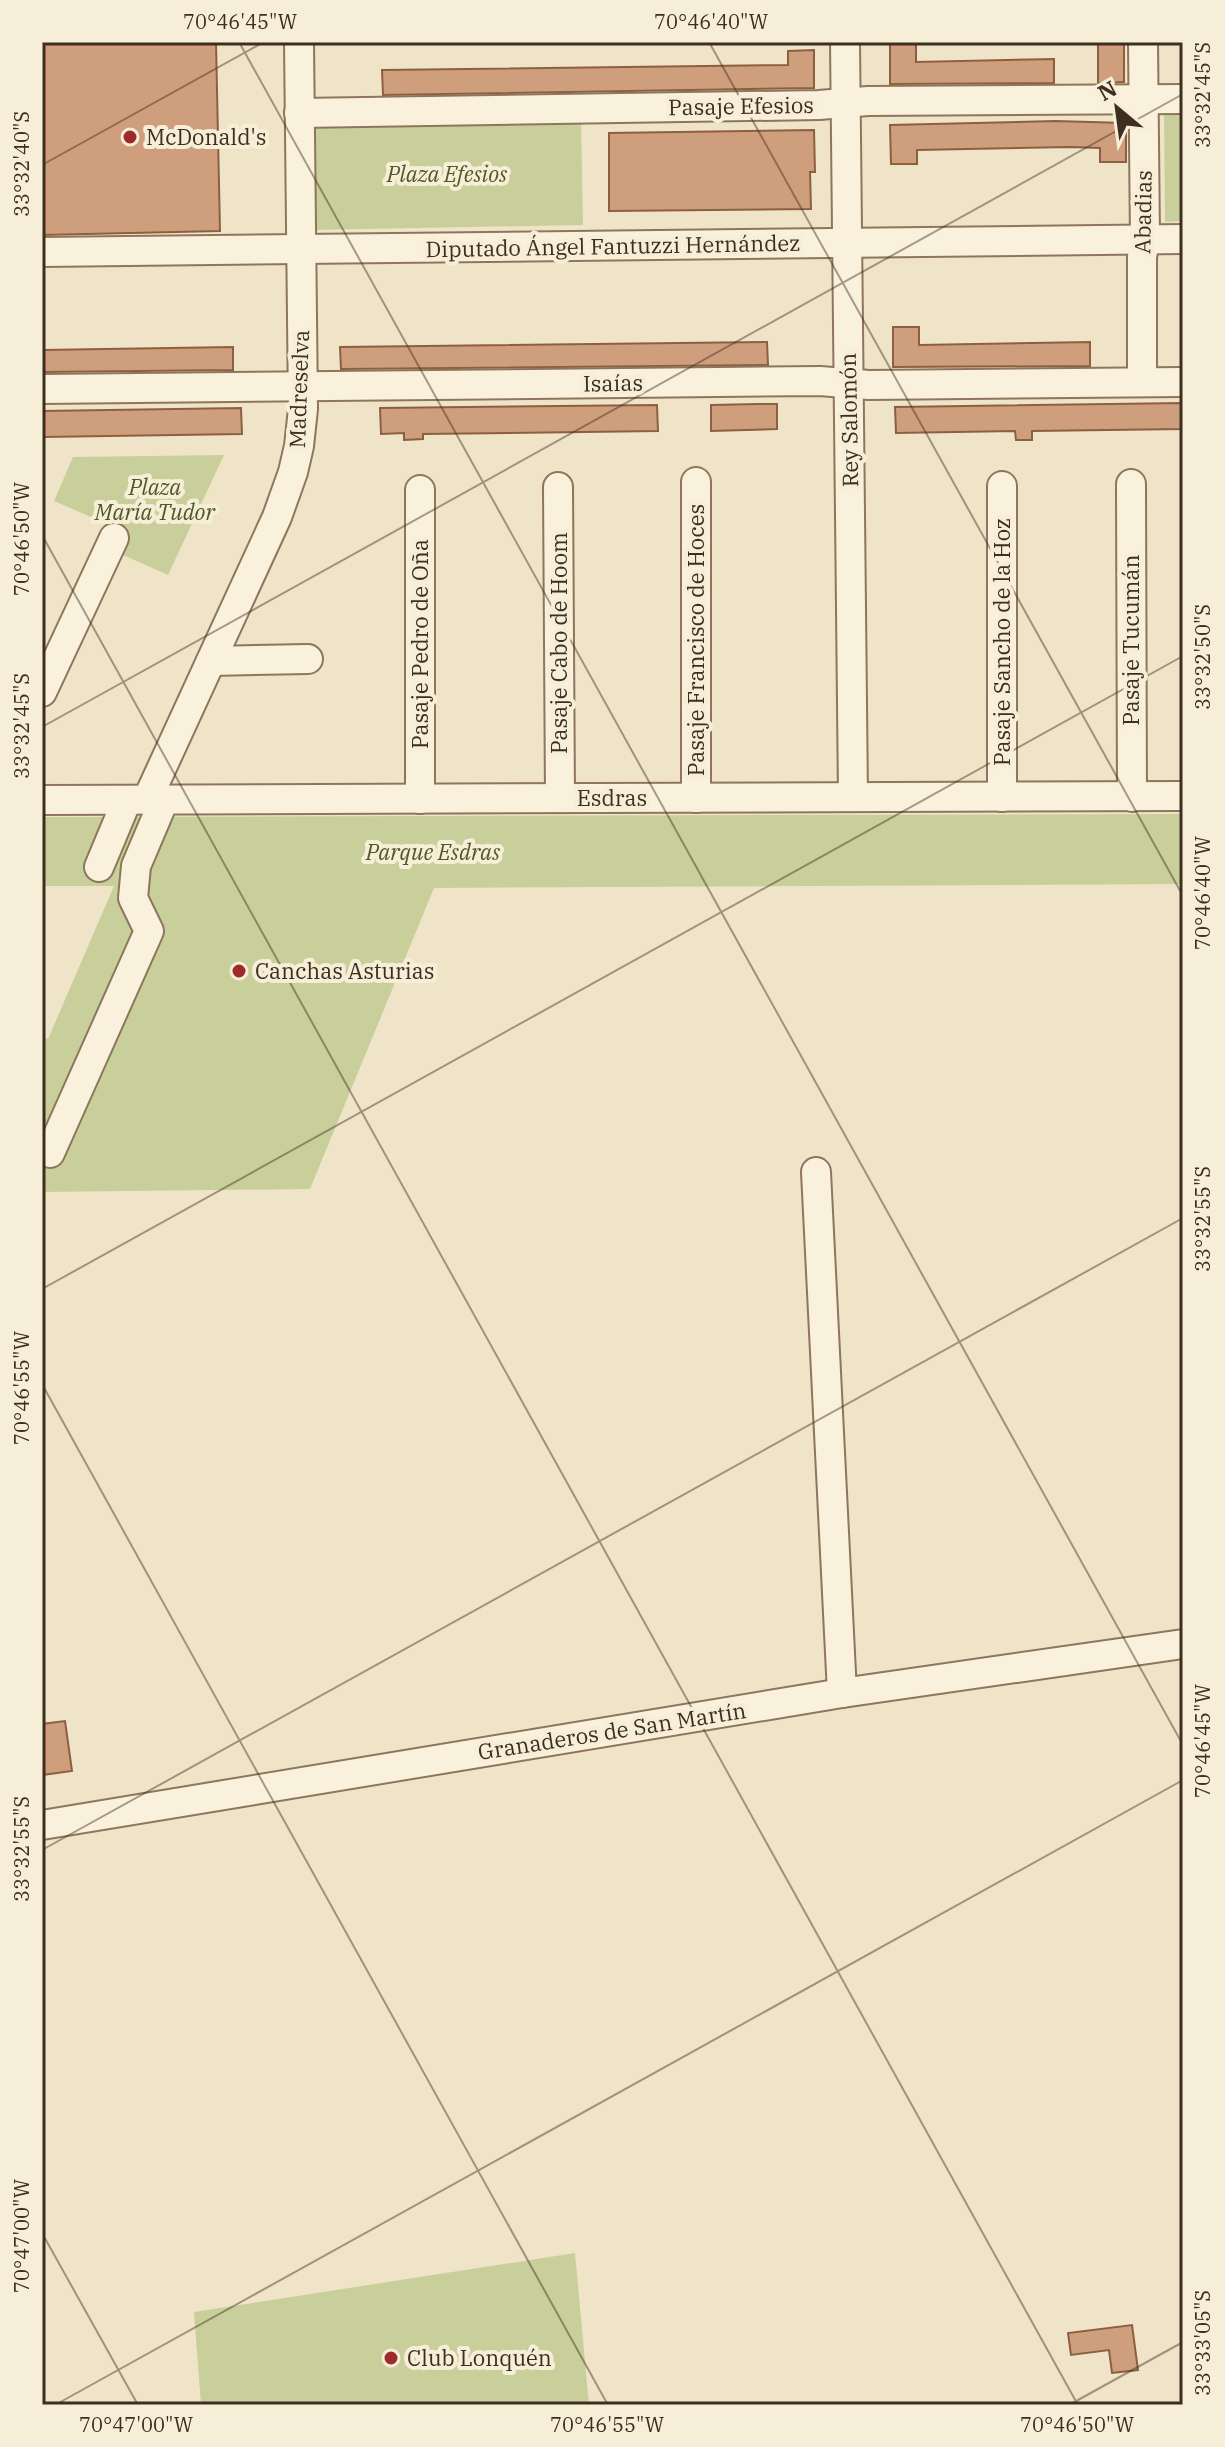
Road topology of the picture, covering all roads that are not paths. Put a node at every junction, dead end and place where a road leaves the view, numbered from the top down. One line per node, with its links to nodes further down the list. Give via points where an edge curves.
1 (299, 42): 7 (street, Madreselva)
2 (845, 42): 6 (street, Rey Salomón)
3 (1143, 42): 4 (street, Abadias)
4 (1143, 99): 5 (street, Pasaje Efesios); 6 (street, Pasaje Efesios); 9 (street, Abadias)
5 (1183, 99)
6 (845, 103): 7 (street, Pasaje Efesios); 10 (street, Rey Salomón)
7 (299, 113): 11 (street, Madreselva)
8 (1183, 239): 9 (street, Diputado Ángel Fantuzzi Hernández)
9 (1145, 240): 10 (street, Diputado Ángel Fantuzzi Hernández); 13 (street, Abadias)
10 (847, 243): 11 (street, Diputado Ángel Fantuzzi Hernández); 15 (street, Rey Salomón)
11 (301, 249): 12 (street, Diputado Ángel Fantuzzi Hernández); 16 (street, Madreselva)
12 (42, 252)
13 (1142, 382): 14 (street, Isaías); 15 (street, Isaías)
14 (1183, 382)
15 (849, 384): 16 (street, Isaías); 28 (street, Rey Salomón)
16 (303, 386): 17 (street, Isaías); 25 (street, Madreselva, via 299,446 285,497)
17 (42, 389)
18 (696, 482): 32 (street, Pasaje Francisco de Hoces)
19 (1131, 484): 30 (street, Pasaje Tucumán)
20 (1002, 486): 29 (street, Pasaje Sancho de la Hoz)
21 (558, 487): 31 (street, Pasaje Cabo de Hoom)
22 (420, 490): 33 (street, Pasaje Pedro de Oña)
23 (114, 538): 26 (street)
24 (308, 659): 25 (street)
25 (211, 661): 35 (street, Madreselva)
26 (42, 692)
27 (1183, 796): 30 (street, Esdras)
28 (853, 797): 29 (street, Esdras); 32 (street, Esdras)
29 (1002, 797): 30 (street, Esdras)
30 (1132, 797)
31 (560, 798): 32 (street, Esdras); 33 (street, Esdras)
32 (696, 798)
33 (420, 799): 35 (street, Esdras)
34 (42, 800): 35 (street, Esdras)
35 (146, 800): 36 (street, Madreselva); 37 (street, Madreselva, via 133,898 149,931)
36 (99, 867)
37 (50, 1153)
38 (816, 1172): 40 (street)
39 (1183, 1644): 40 (street, Granaderos de San Martín)
40 (842, 1693): 41 (street, Granaderos de San Martín)
41 (42, 1825)

